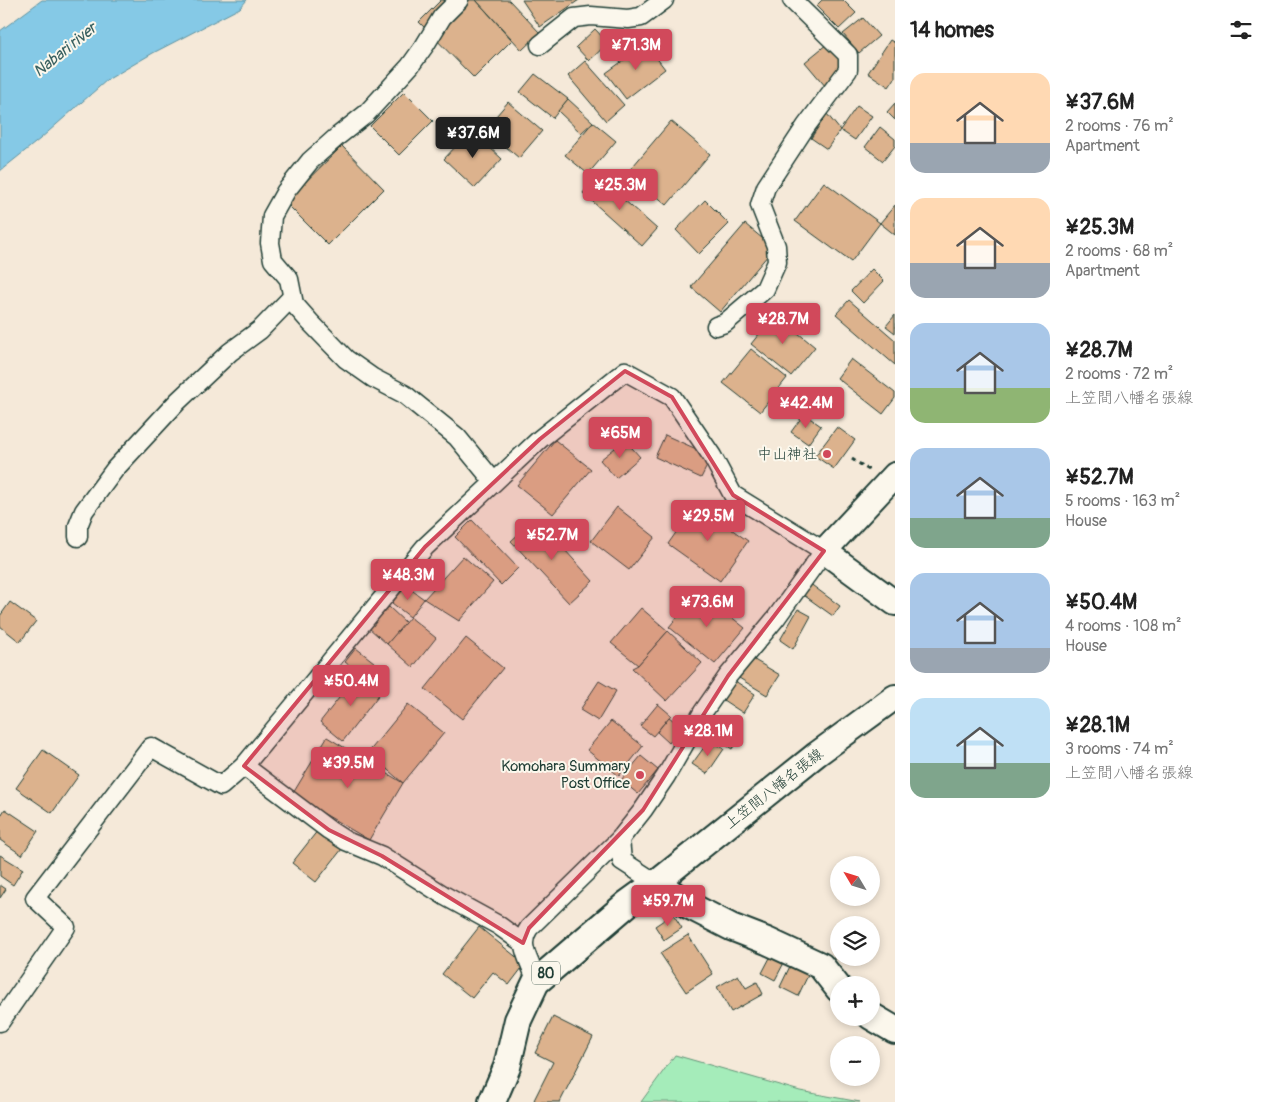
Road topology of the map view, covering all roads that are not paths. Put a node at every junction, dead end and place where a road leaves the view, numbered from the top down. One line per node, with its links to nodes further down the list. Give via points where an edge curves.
1 (459, 0): 5 (street, via 442,17 410,66 366,114 310,161 286,191 272,216 270,243 273,260 289,279)
2 (664, 0): 4 (street, via 642,17 574,18)
3 (792, 0): 6 (street, via 848,55 848,70 766,187 760,205 776,246 777,262 765,289 725,323)
4 (540, 45)
5 (292, 297): 8 (street, via 294,304 346,359 404,394 457,437); 9 (street, via 260,330 230,352 178,401 115,469 84,511)
6 (716, 326)
7 (895, 475): 10 (main road)
8 (494, 482): 10 (street, via 540,439 626,371 672,396 712,456 733,495); 13 (street, via 425,547)
9 (78, 537)
10 (824, 551): 11 (main road); 14 (street, via 776,618 728,676 666,776)
11 (895, 603)
12 (895, 697): 15 (main road, 上笠間八幡名張線, via 817,754)
13 (244, 766): 16 (street, via 328,830 382,856 498,925); 20 (street, via 221,786 151,747 35,898 66,927)
14 (620, 839): 15 (street, via 622,861); 16 (street, via 529,928 523,936)
15 (656, 883): 17 (main road, via 731,928 821,966); 18 (main road, 80)
16 (523, 944): 18 (street)
17 (830, 978)
18 (536, 982): 22 (main road, 80, via 518,1020 507,1068)
19 (880, 1021): 21 (main road)
20 (0, 1022)
21 (895, 1030)
22 (492, 1102)

